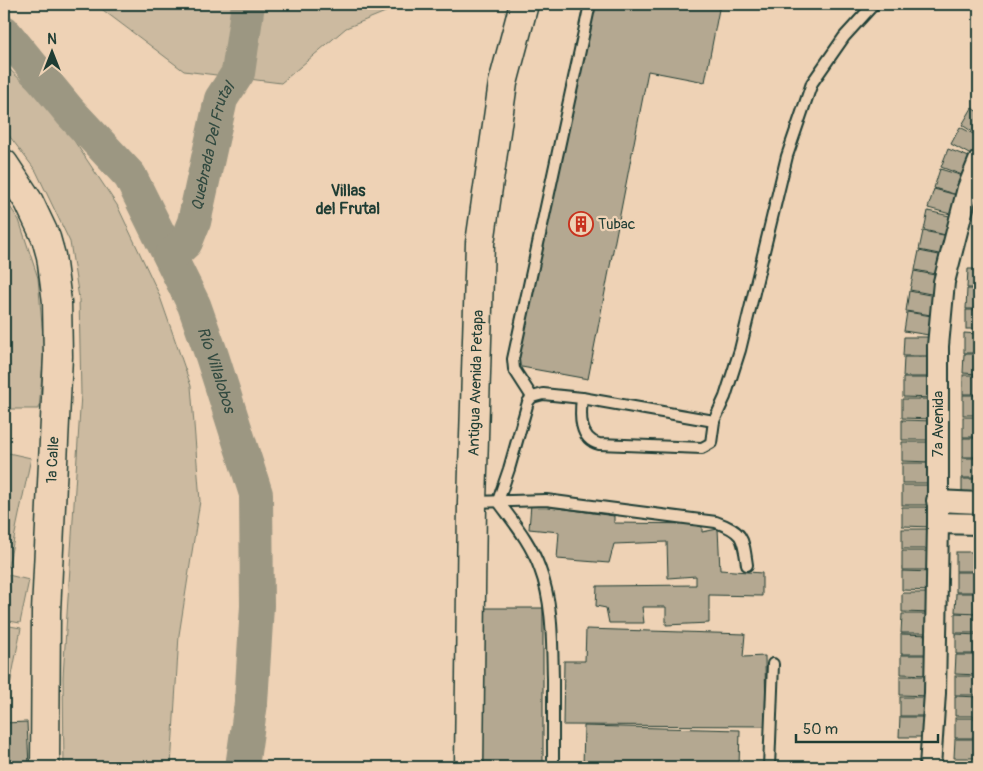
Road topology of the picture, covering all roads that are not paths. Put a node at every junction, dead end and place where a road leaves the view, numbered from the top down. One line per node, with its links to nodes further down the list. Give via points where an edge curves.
1 (524, 4): 10 (main road, Antigua Avenida Petapa, via 503,83 480,243)
2 (590, 4): 6 (lane, via 513,359 514,369)
3 (874, 4): 8 (lane, via 844,37 812,83 787,156 740,350)
4 (979, 160): 9 (street, 7a Avenida, via 968,188 944,282 938,346)
5 (4, 164): 16 (main road, 1a Calle, via 29,202 46,238 56,302 58,356 46,612)
6 (532, 397): 7 (lane, via 544,394); 10 (lane, via 510,469)
7 (582, 398): 8 (lane); 8 (lane, via 582,424 587,438 593,443 702,448 711,443)
8 (714, 421)
9 (937, 501): 11 (street); 12 (street, 7a Avenida)
10 (484, 502): 14 (lane, via 546,500 716,522 733,528 743,541); 17 (main road, Antigua Avenida Petapa); 18 (lane, via 526,539 541,570 552,648)
11 (979, 502)
12 (938, 523): 13 (street); 20 (street, 7a Avenida, via 935,694)
13 (979, 524)
14 (748, 565)
15 (773, 664): 19 (lane)
16 (45, 767)
17 (469, 767)
18 (553, 767)
19 (769, 767)
20 (930, 767)

